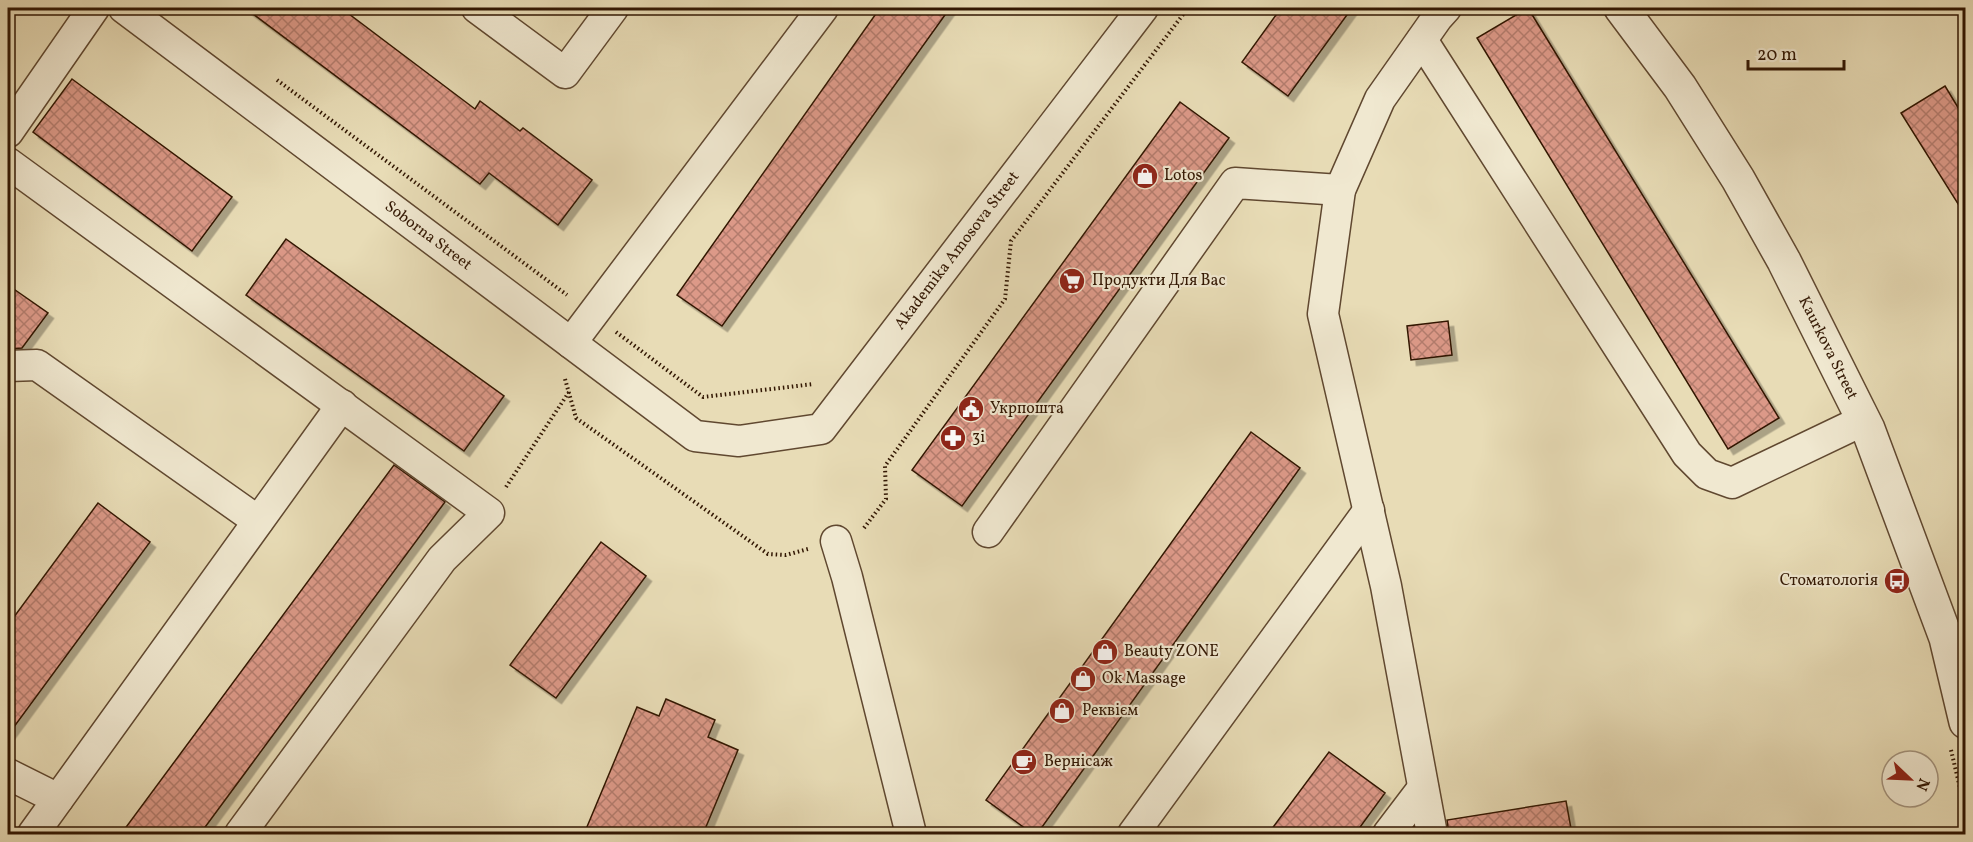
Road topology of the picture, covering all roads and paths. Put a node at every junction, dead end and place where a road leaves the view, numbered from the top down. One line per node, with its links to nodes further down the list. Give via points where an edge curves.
1 (94, 8): 12 (street)
2 (124, 8): 16 (street, Soborna Street)
3 (477, 8): 4 (street, via 565,73)
4 (613, 8)
5 (823, 8): 15 (street)
6 (1143, 8): 22 (street, Akademika Amosova Street, via 821,429)
7 (1188, 8): 27 (path, via 1011,242 1005,298 885,466 886,499 860,535)
8 (1446, 8): 10 (street)
9 (1620, 8): 21 (street, Kaurkova Street, via 1680,87 1738,180 1784,261)
10 (1422, 40): 14 (street, via 1380,99); 21 (street, via 1687,454 1707,474 1732,483)
11 (276, 79): 15 (path)
12 (8, 132)
13 (8, 163): 20 (street)
14 (1340, 190): 23 (street, via 1323,314); 26 (street, via 1235,183)
15 (592, 314): 16 (street); 18 (path, via 703,397)
16 (571, 342): 22 (street, Soborna Street, via 695,436)
17 (8, 366): 25 (street, via 37,365)
18 (818, 384)
19 (569, 393): 24 (path)
20 (342, 405): 24 (street); 25 (street)
21 (1864, 420): 29 (street, Kaurkova Street, via 1946,638)
22 (739, 441)
23 (1369, 510): 31 (street); 37 (street)
24 (489, 513): 35 (street, via 442,559)
25 (258, 521): 32 (street)
26 (988, 532)
27 (836, 541): 28 (path, via 786,555); 36 (street)
28 (768, 554)
29 (1958, 733): 33 (path)
30 (8, 774): 32 (street)
31 (1423, 788): 38 (street); 39 (street)
32 (58, 799): 34 (street)
33 (1965, 813)
34 (33, 834)
35 (240, 834)
36 (911, 834)
37 (1133, 834)
38 (1388, 834)
39 (1432, 834)

